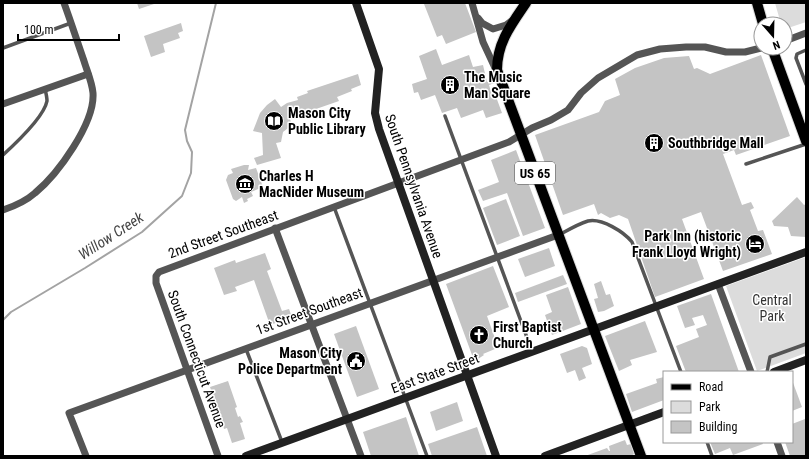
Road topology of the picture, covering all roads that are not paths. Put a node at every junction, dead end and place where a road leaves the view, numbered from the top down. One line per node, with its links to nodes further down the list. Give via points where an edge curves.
1 (64, 3): 9 (street)
2 (356, 3): 27 (main road, South Pennsylvania Avenue, via 379,69 375,113)
3 (472, 3): 6 (street)
4 (526, 3): 8 (main road, US 65)
5 (758, 3): 7 (main road)
6 (476, 16): 8 (street, via 482,23 494,29); 16 (street, via 483,42)
7 (761, 16)
8 (516, 18): 16 (main road, US 65, via 500,45)
9 (71, 23): 12 (lane); 17 (street)
10 (806, 33): 11 (street)
11 (793, 38)
12 (3, 48)
13 (753, 50): 22 (street, 2nd Street Southeast, via 726,52 705,47 686,47 660,49 637,55 598,78 581,93 568,110)
14 (806, 50): 18 (lane, via 797,54 796,58)
15 (775, 56): 23 (main road)
16 (497, 70): 22 (main road, US 65)
17 (88, 74): 19 (street); 29 (street, via 93,91 93,105 72,149 35,194 20,204)
18 (806, 84)
19 (46, 89): 20 (street); 24 (lane, via 47,102 38,118)
20 (3, 104)
21 (445, 116): 25 (lane)
22 (521, 135): 25 (street, 2nd Street Southeast); 31 (main road, US 65)
23 (806, 142): 26 (lane)
24 (3, 155)
25 (462, 161): 27 (street, 2nd Street Southeast); 33 (lane)
26 (746, 164)
27 (398, 184): 28 (street, 2nd Street Southeast); 35 (main road, South Pennsylvania Avenue)
28 (334, 207): 30 (street, 2nd Street Southeast); 37 (lane)
29 (3, 210)
30 (275, 228): 34 (street, 2nd Street Southeast); 39 (street)
31 (558, 235): 33 (street, 1st Street Southeast); 38 (lane, via 588,221 595,221 626,235 632,242); 40 (main road, US 65)
32 (806, 252): 36 (main road, East State Street)
33 (497, 256): 35 (street, 1st Street Southeast); 43 (lane)
34 (159, 272): 45 (street, South Connecticut Avenue, via 156,282)
35 (432, 280): 37 (street, 1st Street Southeast); 50 (main road, South Pennsylvania Avenue)
36 (718, 284): 38 (main road, East State Street); 47 (street)
37 (370, 302): 39 (street, 1st Street Southeast); 51 (lane)
38 (655, 307): 40 (main road, East State Street); 46 (lane)
39 (312, 324): 42 (street, 1st Street Southeast); 53 (street)
40 (594, 329): 43 (main road, East State Street); 54 (main road, US 65)
41 (806, 344): 48 (lane, via 770,357)
42 (246, 348): 45 (street, 1st Street Southeast); 55 (lane)
43 (532, 352): 50 (main road, East State Street)
44 (806, 360): 49 (main road)
45 (188, 370): 58 (street, 1st Street Southeast, via 69,413); 59 (street, South Connecticut Avenue)
46 (682, 371)
47 (751, 371)
48 (767, 371)
49 (777, 371)
50 (468, 375): 51 (main road, East State Street); 63 (main road, South Pennsylvania Avenue)
51 (405, 398): 53 (main road, East State Street); 62 (lane)
52 (663, 412): 54 (main road)
53 (348, 419): 55 (main road, East State Street); 61 (street)
54 (629, 425): 64 (main road); 65 (main road, US 65)
55 (282, 443): 60 (main road, East State Street)
56 (708, 443): 66 (lane)
57 (777, 443): 67 (street)
58 (86, 456)
59 (218, 456)
60 (246, 456)
61 (361, 456)
62 (427, 456)
63 (496, 456)
64 (545, 456)
65 (641, 456)
66 (712, 456)
67 (782, 456)

